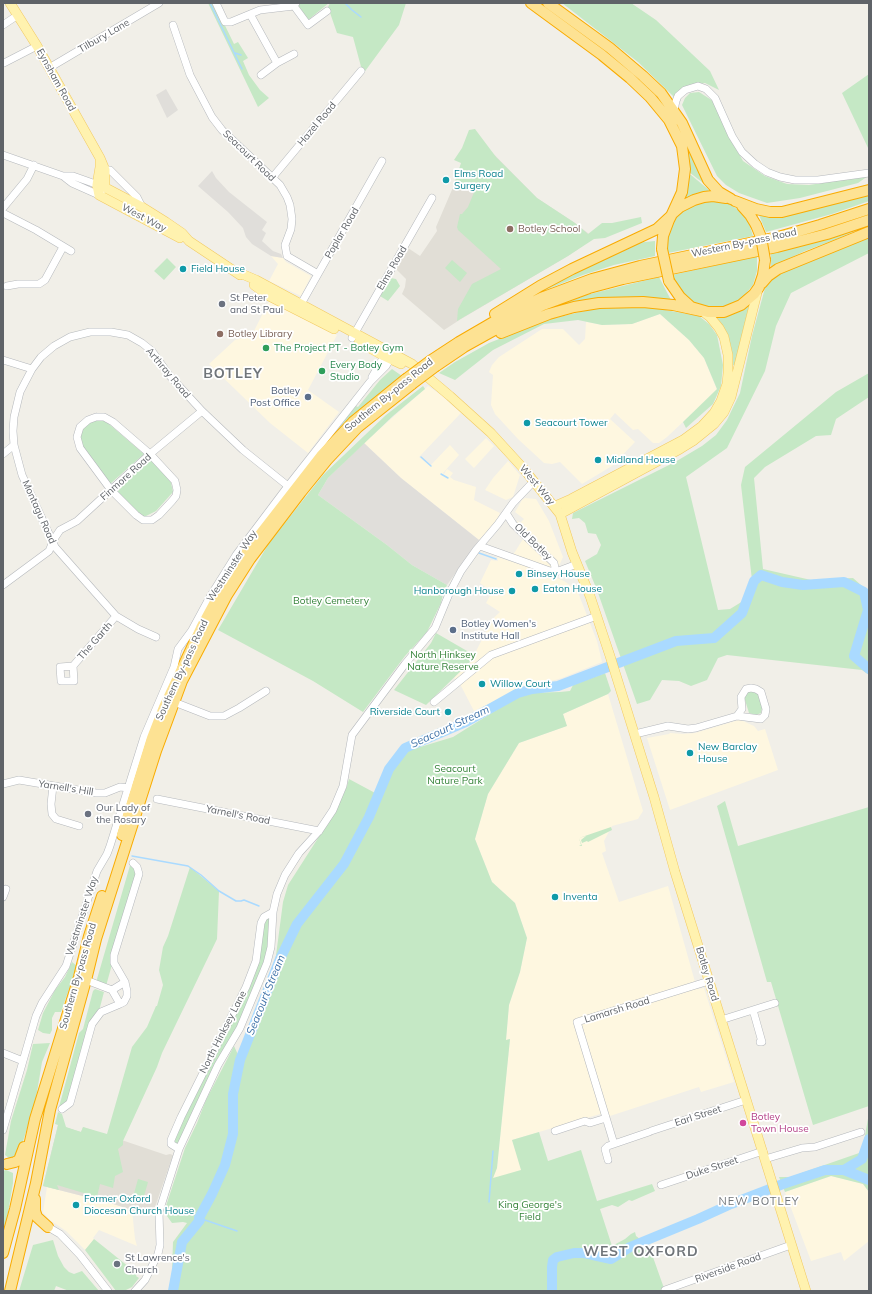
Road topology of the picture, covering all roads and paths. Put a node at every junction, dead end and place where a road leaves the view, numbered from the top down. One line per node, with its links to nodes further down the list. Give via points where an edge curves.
1 (10, 3): 9 (main road, Eynsham Road)
2 (159, 3): 16 (street, Tilbury Lane)
3 (216, 3): 8 (street, via 226,22)
4 (531, 3): 35 (highway, via 630,78 650,97 668,120 682,146 685,169 682,192)
5 (548, 3): 19 (highway, via 635,69 661,93)
6 (295, 4): 7 (street, via 308,25); 8 (street)
7 (327, 11)
8 (250, 14): 15 (street)
9 (18, 15): 10 (street); 12 (main road, Eynsham Road)
10 (3, 25)
11 (173, 25): 26 (street, Seacourt Road, via 190,75 212,117)
12 (37, 46): 14 (street); 16 (main road, Eynsham Road)
13 (294, 54): 15 (street)
14 (4, 63)
15 (277, 63): 18 (street)
16 (49, 68): 21 (main road, Eynsham Road)
17 (361, 71): 26 (street, Hazel Road)
18 (261, 75)
19 (674, 110): 25 (street, via 676,100 685,90 698,86 706,89 715,98 742,152 755,164 780,177 818,180); 30 (highway, via 686,130 707,179 714,188)
20 (3, 156): 23 (street)
21 (100, 158): 24 (main road, Eynsham Road); 27 (main road)
22 (382, 161): 42 (street, Poplar Road)
23 (34, 165): 27 (street, via 63,176 72,183); 32 (street, via 27,179)
24 (105, 170): 27 (main road, Eynsham Road, via 105,185); 31 (street, West Way, via 110,170 137,197)
25 (869, 173)
26 (272, 178): 42 (street, Seacourt Road, via 283,190 290,205 292,219 285,248 287,256)
27 (100, 189): 31 (main road, West Way); 38 (main road, West Way)
28 (869, 190): 30 (highway, via 782,212 756,209)
29 (432, 198): 48 (street, Elms Road)
30 (733, 200): 35 (highway, via 713,196 699,198 684,204); 45 (highway, bridge, via 747,211 756,224 762,243 765,260)
31 (142, 207): 38 (main road, West Way)
32 (3, 208)
33 (869, 209): 43 (highway, Western By-pass Road, via 778,237)
34 (3, 213): 39 (street)
35 (671, 215): 47 (highway, bridge, via 664,232 662,249 669,281 680,297 691,307); 49 (highway, via 657,229 540,286 492,316)
36 (869, 220): 43 (highway, Western By-pass Road, via 783,246)
37 (869, 232): 45 (highway, via 778,269)
38 (189, 241): 41 (main road, West Way)
39 (63, 247): 40 (street); 44 (street, via 44,280 39,284)
40 (70, 251)
41 (235, 271): 46 (main road, West Way); 48 (main road, West Way, via 269,296)
42 (318, 274): 46 (street, Poplar Road)
43 (621, 275): 49 (highway, Southern By-pass Road, via 592,279 541,298); 52 (highway, Southern By-pass Road, via 543,305)
44 (7, 286)
45 (758, 288): 47 (highway, via 746,302 732,310 719,313); 64 (main road, via 731,397 724,412 714,424 680,449)
46 (301, 304): 48 (main road, West Way)
47 (702, 311): 52 (highway, via 666,304 628,302 574,307 524,323); 62 (main road, via 719,328 728,355 727,384 714,413 697,430 679,442)
48 (353, 336): 50 (main road, West Way)
49 (459, 342): 52 (highway, Southern By-pass Road)
50 (389, 355): 59 (main road, West Way, via 433,382 491,433); 60 (street, Westminster Way, via 386,366 370,382)
51 (3, 360): 53 (street)
52 (436, 362): 54 (highway, Southern By-pass Road, bridge)
53 (32, 369): 55 (street, Arthray Road, via 54,346 70,337 90,332 128,335 152,352); 56 (street, Montagu Road, via 20,392 14,417)
54 (409, 381): 76 (highway, Southern By-pass Road, via 358,427 327,460 250,559 227,595 182,681); 104 (highway, Southern By-pass Road, via 352,422 311,467 244,554 200,628 152,738 89,936)
55 (202, 411): 58 (street, Finmore Road); 60 (street, Arthray Road)
56 (14, 445): 57 (street); 65 (street, Montagu Road, via 22,475)
57 (3, 454)
58 (150, 454): 61 (street, Finmore Road); 61 (street, via 175,481 177,490 172,502 159,515 152,520 143,520); 61 (street, via 104,417 88,420 80,427 77,437 80,448)
59 (534, 481): 62 (main road, West Way); 63 (street, North Hinksey Lane)
60 (288, 486): 82 (street, Westminster Way, via 236,555 192,630 178,648 174,667 144,737)
61 (111, 490): 65 (street, Finmore Road, via 77,521 60,530)
62 (555, 506): 64 (main road, West Way)
63 (506, 513): 66 (street, North Hinksey Lane); 68 (street, Old Botley, via 513,524 554,563)
64 (560, 514): 67 (main road, West Way)
65 (52, 543): 69 (street, Finmore Road, via 49,551); 70 (street, Montagu Road)
66 (480, 546): 68 (street); 85 (street, North Hinksey Lane, via 461,571 431,634 405,664 352,736 343,786 333,810)
67 (577, 564): 68 (street); 71 (main road, West Way)
68 (556, 572)
69 (3, 585)
70 (116, 616): 72 (street, Montagu Road); 74 (street, The Garth)
71 (597, 616): 73 (main road, West Way); 77 (street, via 491,655)
72 (156, 637)
73 (610, 656): 79 (main road, Botley Road)
74 (73, 666)
75 (266, 691): 76 (street, via 224,716 210,716)
76 (174, 702): 90 (highway, Southern By-pass Road, via 120,860)
77 (434, 702)
78 (737, 716): 78 (street, via 742,709 741,698 746,689 761,692 766,709 765,715 761,719); 79 (street, via 696,728 668,726)
79 (635, 734): 91 (main road, Botley Road)
80 (3, 784): 81 (street, Yarnell's Hill, via 19,780)
81 (54, 786): 82 (street, Yarnell's Hill, via 96,793 120,787); 84 (street, via 52,814 56,819)
82 (129, 788): 100 (street, Westminster Way, via 107,854 97,871 66,966 36,1016)
83 (157, 799): 85 (street, Yarnell's Road)
84 (79, 826)
85 (319, 831): 89 (street, North Hinksey Lane, via 299,853 285,876)
86 (133, 862): 92 (street, via 139,874 114,955 114,963)
87 (6, 888): 88 (street)
88 (3, 897)
89 (273, 912): 111 (street, North Hinksey Lane, via 268,963 240,1028 218,1065); 111 (street, North Hinksey Lane, via 264,917 261,923 256,961 246,987 171,1140 171,1144)
90 (86, 980): 93 (street, Southern By-pass Road); 115 (highway, Southern By-pass Road, via 50,1110)
91 (709, 981): 97 (main road, Botley Road); 103 (street, Lamarsh Road, via 577,1022)
92 (125, 982): 93 (street); 95 (street, via 127,996)
93 (112, 990): 95 (street)
94 (775, 1003): 96 (street)
95 (120, 1004): 102 (street, via 101,1012 92,1024 70,1103)
96 (753, 1010): 97 (street); 98 (street)
97 (721, 1020): 101 (main road, Botley Road)
98 (760, 1042)
99 (3, 1053): 100 (street)
100 (23, 1061): 106 (street, Westminster Way)
101 (746, 1100): 110 (street, Earl Street); 112 (main road, Botley Road)
102 (62, 1109)
103 (606, 1118): 105 (street); 110 (street, Lamarsh Road)
104 (35, 1119): 114 (highway, via 19,1160); 117 (highway, Southern By-pass Road)
105 (563, 1128): 107 (street); 109 (street)
106 (3, 1130)
107 (555, 1131)
108 (861, 1132): 112 (street, Duke Street, via 815,1148)
109 (566, 1136)
110 (614, 1144): 113 (street, via 605,1149)
111 (179, 1149): 125 (street, North Hinksey Lane, via 159,1212 158,1254 145,1280)
112 (764, 1155): 116 (street, Duke Street); 119 (main road, Botley Road)
113 (608, 1160)
114 (5, 1163): 117 (highway, via 13,1168 16,1174)
115 (36, 1184): 118 (highway, via 35,1211 37,1217); 120 (highway, Southern By-pass Road)
116 (661, 1185)
117 (15, 1209): 121 (highway, Southern By-pass Road)
118 (48, 1227): 120 (highway, via 35,1225 31,1228); 124 (street, via 60,1234 76,1250)
119 (791, 1244): 122 (street, Riverside Road); 126 (main road, Botley Road)
120 (20, 1251): 123 (highway, Southern By-pass Road)
121 (3, 1253)
122 (665, 1290)
123 (10, 1291)
124 (108, 1291)
125 (135, 1291)
126 (805, 1291)

